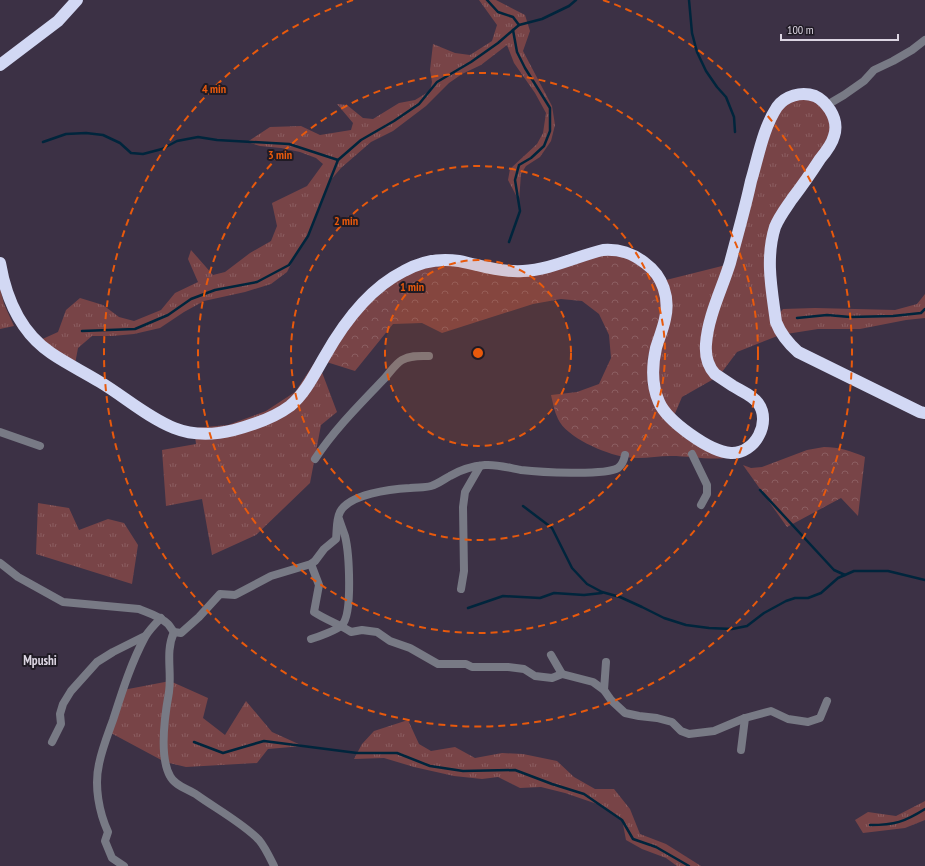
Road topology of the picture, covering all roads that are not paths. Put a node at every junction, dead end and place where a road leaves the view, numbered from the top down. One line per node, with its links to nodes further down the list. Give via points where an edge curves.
1 (77, 0): 3 (highway, via 58,21)
2 (925, 40): 4 (street, via 893,62 874,70 844,96)
3 (0, 66)
4 (827, 105): 5 (highway, via 814,96 797,95 788,97 774,112 760,150 731,259 708,327 706,352 712,370 746,392 757,402 763,414 762,429 756,440 739,452 731,453 714,448 677,424 660,405 654,387 654,365 656,348 665,319 667,298 656,274 639,258 623,251 603,250 529,271 504,271 451,260 431,261 404,270 381,286 344,326 310,381 290,405 262,421 220,433 203,434 176,429 162,422 39,344 14,311); 7 (highway, via 834,119 834,136 824,155 782,214 772,237 769,258 776,322 781,334 798,352)
5 (0, 263)
6 (429, 356): 12 (street, via 411,356 400,360 326,443)
7 (925, 413)
8 (0, 432): 9 (street)
9 (40, 446)
10 (692, 454): 14 (street, via 707,485 707,494)
11 (625, 455): 13 (street, via 619,468 610,472 521,470 503,466)
12 (315, 459)
13 (480, 466): 15 (street, via 468,468 430,486 397,489 356,499 344,506); 18 (street, via 464,497 464,571)
14 (701, 505)
15 (339, 518): 17 (street, via 336,539); 20 (street, via 345,537 350,582 346,618)
16 (0, 563): 19 (street, via 18,577 63,602 139,609)
17 (311, 564): 20 (street, via 319,585 314,612 324,619); 21 (street, via 271,576 235,595 220,594 181,633)
18 (461, 589)
19 (160, 618): 21 (street); 22 (street)
20 (342, 625): 23 (street); 26 (street, via 351,632 377,632 438,664 508,667 524,670 535,676 552,678)
21 (174, 632): 33 (street, via 169,642 170,681 164,728 165,762 171,777 180,786 230,817 259,840)
22 (146, 636): 30 (street, via 97,662 70,691 60,714 61,724); 32 (street, via 123,690 99,764 100,806 108,832 105,841 112,858)
23 (310, 639)
24 (551, 655): 26 (street)
25 (606, 662): 27 (street)
26 (562, 674): 27 (street, via 593,682)
27 (604, 690): 29 (street, via 624,713 672,722 681,731 689,734 714,731)
28 (827, 701): 29 (street, via 820,718 808,722 788,719 771,711)
29 (745, 718): 31 (street)
30 (52, 742)
31 (741, 750)
32 (124, 866)
33 (274, 866)

